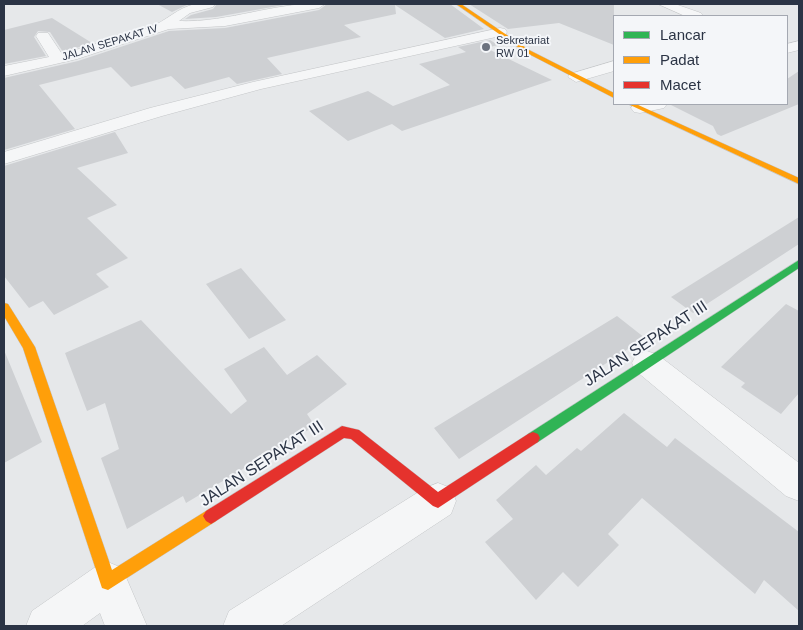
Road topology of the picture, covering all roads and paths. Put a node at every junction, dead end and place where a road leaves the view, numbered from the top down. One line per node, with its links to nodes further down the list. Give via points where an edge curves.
1 (209, 4): 7 (street, JALAN SEPAKAT IV, via 185,10)
2 (320, 4): 7 (street, via 212,24)
3 (458, 4): 6 (street)
4 (664, 4): 5 (street)
5 (693, 15)
6 (487, 23): 8 (street); 10 (street)
7 (167, 25): 11 (street, JALAN SEPAKAT IV)
8 (500, 32): 14 (street); 17 (street, via 259,85)
9 (43, 36): 11 (street)
10 (315, 58)
11 (58, 59): 13 (street, JALAN SEPAKAT IV)
12 (613, 66): 14 (street)
13 (4, 71)
14 (576, 77): 15 (street)
15 (613, 96)
16 (635, 106): 18 (street)
17 (4, 158)
18 (799, 181)
19 (799, 263): 21 (street, JALAN SEPAKAT III)
20 (4, 308): 24 (street, via 29,348)
21 (647, 363): 22 (street); 23 (street, JALAN SEPAKAT III)
22 (799, 484)
23 (438, 501): 24 (street, JALAN SEPAKAT III, via 354,434 342,432); 27 (street)
24 (108, 582): 25 (street); 26 (street)
25 (47, 626)
26 (126, 626)
27 (244, 626)

